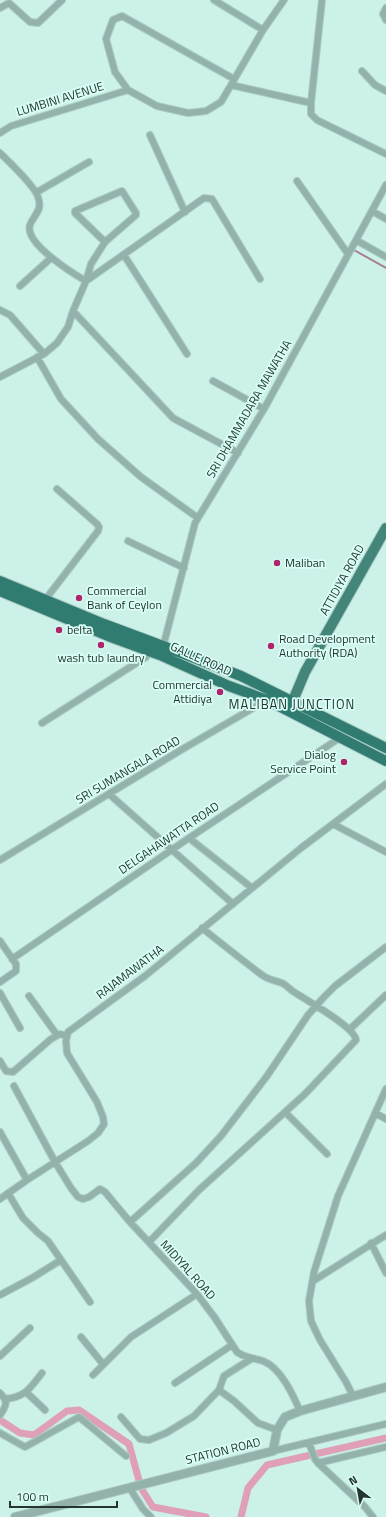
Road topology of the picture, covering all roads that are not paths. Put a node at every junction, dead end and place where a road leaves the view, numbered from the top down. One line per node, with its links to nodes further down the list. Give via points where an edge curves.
1 (62, 0): 5 (street, via 38,24 30,22 9,3)
2 (214, 0): 8 (street)
3 (284, 0): 8 (street)
4 (322, 0): 13 (street)
5 (0, 8)
6 (386, 8): 7 (street, via 383,14)
7 (386, 20)
8 (263, 30): 10 (street)
9 (362, 71): 12 (street, via 375,85)
10 (233, 82): 11 (street, via 220,102 206,111 188,113 157,106); 11 (street, via 122,16 113,20 106,39 115,72); 13 (street)
11 (128, 90): 14 (street, LUMBINI AVENUE, via 11,126)
12 (386, 91)
13 (311, 103): 17 (street, via 310,112 316,120)
14 (0, 132)
15 (150, 134): 23 (street)
16 (0, 153): 21 (street)
17 (386, 154)
18 (89, 162): 21 (street)
19 (297, 181): 27 (street)
20 (386, 185): 22 (street, SRI DHAMMADARA MAWATHA)
21 (37, 192): 30 (street, via 40,204 29,230)
22 (372, 211): 24 (street); 25 (street, SRI DHAMMADARA MAWATHA)
23 (185, 212): 28 (street); 31 (street, via 204,198 212,199)
24 (386, 219)
25 (356, 240): 27 (street, SRI DHAMMADARA MAWATHA); 29 (street)
26 (105, 242): 26 (street, via 136,215 122,191 75,211); 32 (street, via 91,264)
27 (348, 254): 41 (street, SRI DHAMMADARA MAWATHA)
28 (124, 255): 32 (street); 37 (street)
29 (386, 256)
30 (51, 258): 32 (street); 33 (street)
31 (260, 279)
32 (86, 281): 35 (street)
33 (20, 286)
34 (0, 310): 36 (street, via 10,315)
35 (73, 311): 36 (street, via 68,326 57,343); 42 (street, via 173,418)
36 (44, 354): 38 (street)
37 (188, 354)
38 (37, 357): 39 (street); 44 (street, via 61,399 98,439 141,477)
39 (0, 377)
40 (213, 381): 41 (street)
41 (264, 409): 42 (street, SRI DHAMMADARA MAWATHA)
42 (238, 453): 44 (street, SRI DHAMMADARA MAWATHA)
43 (57, 489): 50 (street, via 99,527)
44 (198, 518): 47 (street, SRI DHAMMADARA MAWATHA)
45 (386, 528): 53 (main road, ATTIDIYA ROAD, via 306,672)
46 (128, 541): 47 (street)
47 (184, 568): 51 (street, SRI DHAMMADARA MAWATHA)
48 (0, 581): 50 (highway, GALLE ROAD)
49 (0, 591): 51 (highway, GALLE ROAD, via 108,636)
50 (45, 600): 51 (highway, GALLE ROAD)
51 (158, 649): 52 (highway, GALLE ROAD, via 229,686); 53 (highway, GALLE ROAD, via 241,676); 54 (street)
52 (267, 700): 53 (highway, GALLE ROAD); 59 (street, SRI SUMANGALA ROAD)
53 (291, 706): 55 (highway, GALLE ROAD); 56 (highway, GALLE ROAD)
54 (42, 723)
55 (340, 737): 57 (highway, GALLE ROAD); 61 (street, DELGAHAWATTA ROAD)
56 (386, 748)
57 (386, 761)
58 (386, 784): 60 (street, RAJAMAWATHA)
59 (109, 794): 62 (street); 64 (street, SRI SUMANGALA ROAD)
60 (333, 824): 63 (street); 65 (street, RAJAMAWATHA)
61 (189, 838): 62 (street, DELGAHAWATTA ROAD); 65 (street)
62 (171, 850): 66 (street); 70 (street, DELGAHAWATTA ROAD)
63 (386, 852)
64 (0, 860)
65 (252, 888): 66 (street, RAJAMAWATHA)
66 (233, 904): 67 (street, RAJAMAWATHA)
67 (202, 928): 75 (street, via 263,976 284,984); 79 (street, RAJAMAWATHA, via 145,976 72,1029)
68 (0, 941): 70 (street)
69 (386, 947): 75 (street, via 335,986)
70 (12, 959): 71 (street, via 17,966 16,970)
71 (0, 982)
72 (0, 993): 76 (street)
73 (386, 995): 77 (street)
74 (28, 996): 78 (street)
75 (316, 1005): 77 (street); 92 (street, via 267,1076 221,1136 196,1163)
76 (20, 1028)
77 (350, 1029): 83 (street, via 356,1040)
78 (57, 1035): 79 (street); 80 (street, via 13,1072 6,1072)
79 (67, 1036): 88 (street, via 67,1053 97,1102 104,1124 94,1137)
80 (0, 1061)
81 (14, 1086): 88 (street)
82 (386, 1089): 84 (street)
83 (285, 1112): 87 (street); 94 (street, via 199,1190)
84 (375, 1113): 85 (street); 98 (street, via 338,1196)
85 (386, 1119)
86 (0, 1132): 89 (street)
87 (327, 1154)
88 (55, 1162): 89 (street); 92 (street, MIDIYAL ROAD, via 78,1197 89,1197 100,1189)
89 (27, 1180): 90 (street)
90 (8, 1193): 91 (street); 96 (street, via 23,1218 48,1241)
91 (0, 1199)
92 (130, 1222): 94 (street, MIDIYAL ROAD)
93 (386, 1235): 95 (street)
94 (149, 1242): 100 (street, MIDIYAL ROAD)
95 (371, 1243): 97 (street); 98 (street)
96 (61, 1260): 99 (street); 101 (street)
97 (386, 1273)
98 (312, 1281): 115 (street, via 309,1301 311,1321)
99 (0, 1294)
100 (196, 1294): 104 (street, MIDIYAL ROAD); 107 (street, via 132,1337)
101 (90, 1302)
102 (30, 1328): 105 (street)
103 (81, 1337): 107 (street)
104 (232, 1345): 106 (street, MIDIYAL ROAD, via 241,1356); 110 (street)
105 (0, 1356)
106 (251, 1359): 112 (street, via 224,1376); 118 (street, MIDIYAL ROAD, via 271,1365 292,1393)
107 (103, 1364): 109 (street)
108 (42, 1373): 113 (street)
109 (93, 1375)
110 (174, 1383)
111 (386, 1387): 115 (street)
112 (219, 1390): 120 (street, via 194,1416 149,1440 140,1439); 122 (street, via 258,1423)
113 (26, 1392): 116 (street, via 16,1398); 117 (street)
114 (0, 1394): 116 (street)
115 (353, 1396): 118 (street)
116 (6, 1399): 119 (street, via 6,1405)
117 (45, 1410)
118 (300, 1411): 122 (street, via 285,1417)
119 (0, 1415)
120 (121, 1417)
121 (386, 1424): 124 (street)
122 (277, 1430): 126 (street, STATION ROAD)
123 (0, 1433): 127 (street, via 25,1447 79,1417)
124 (309, 1443): 126 (street); 128 (street)
125 (386, 1447): 128 (street)
126 (274, 1451): 129 (street, STATION ROAD)
127 (126, 1456)
128 (316, 1461): 132 (street, via 365,1507)
129 (129, 1487): 130 (street); 131 (street)
130 (15, 1517)
131 (151, 1517)
132 (372, 1517)

